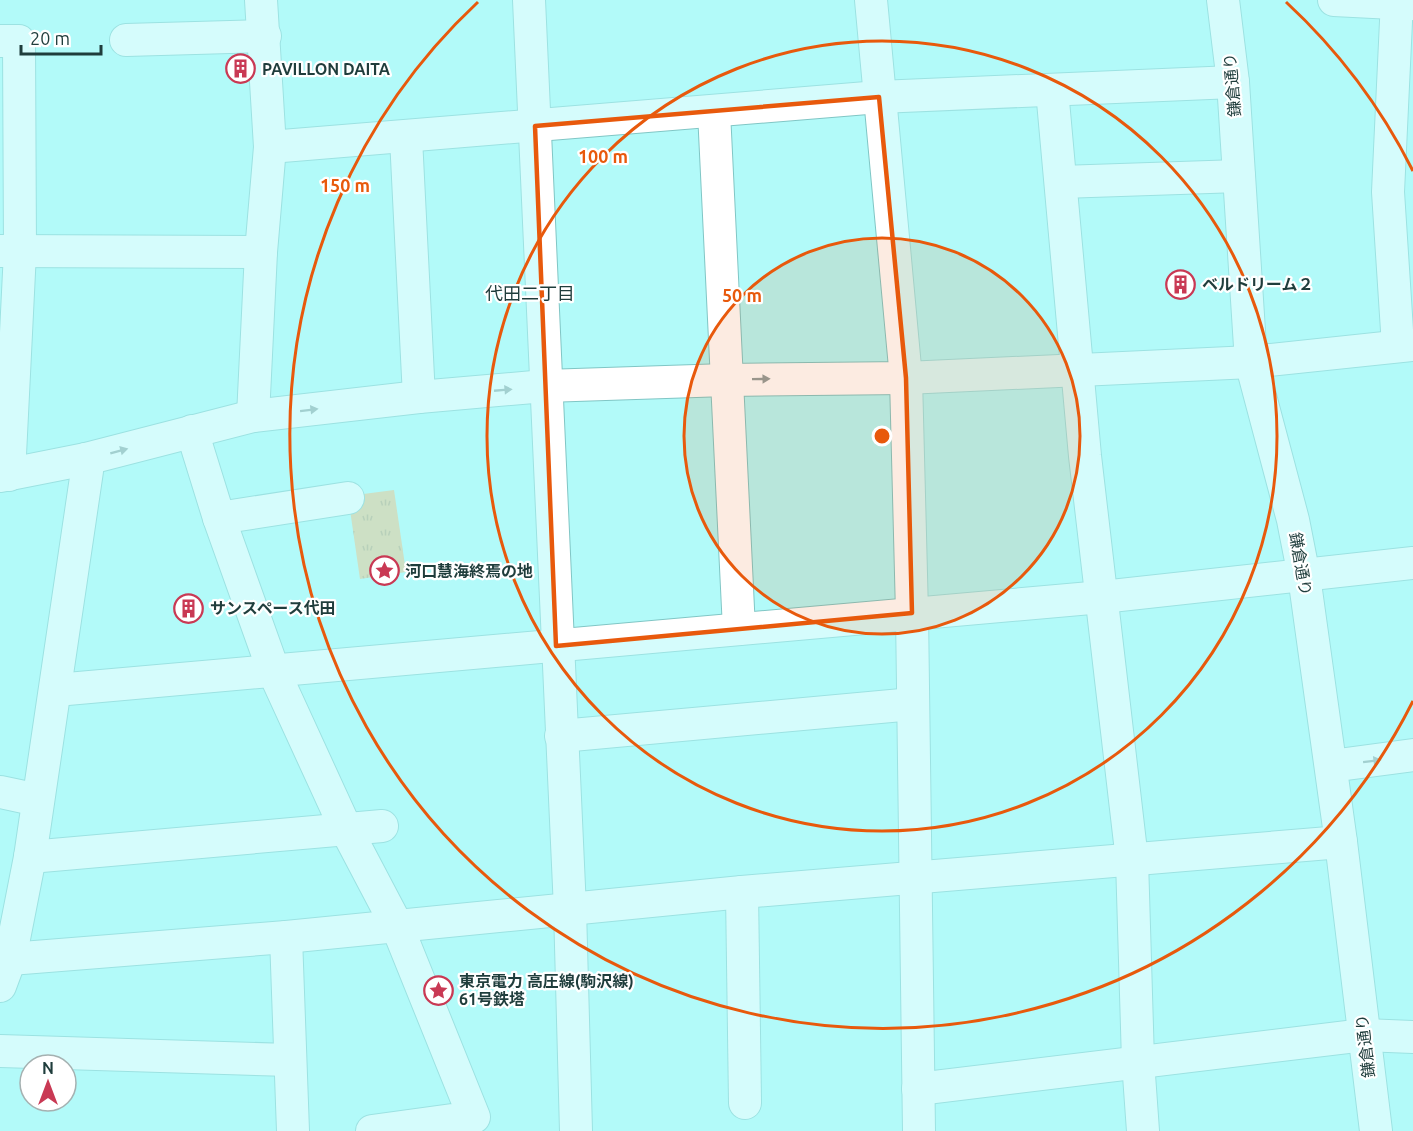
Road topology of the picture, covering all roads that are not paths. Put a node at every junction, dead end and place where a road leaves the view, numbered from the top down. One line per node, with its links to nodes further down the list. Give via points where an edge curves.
1 (261, 0): 7 (street)
2 (529, 0): 14 (street)
3 (871, 0): 12 (street)
4 (1223, 0): 10 (street, 鎌倉通り)
5 (1334, 0): 6 (street)
6 (1402, 2): 21 (street, via 1388,192)
7 (265, 36): 8 (street); 16 (street)
8 (126, 40)
9 (0, 41): 19 (street, via 19,41)
10 (1233, 82): 11 (street); 17 (street, 鎌倉通り)
11 (1052, 90): 12 (street); 18 (street)
12 (879, 97): 13 (street); 24 (street)
13 (714, 112): 14 (street); 25 (street)
14 (535, 126): 15 (street); 26 (street)
15 (406, 138): 16 (street); 27 (street)
16 (270, 147): 20 (street)
17 (1239, 176): 18 (street); 22 (street, 鎌倉通り)
18 (1061, 182): 23 (street)
19 (10, 251): 20 (street); 31 (street)
20 (261, 252): 28 (street)
21 (1406, 346): 22 (street)
22 (1251, 362): 23 (street); 35 (street, 鎌倉通り)
23 (1080, 371): 24 (street); 36 (street, via 1085,456)
24 (906, 378): 25 (street, one-way to 24); 37 (street)
25 (726, 380): 26 (street); 38 (street)
26 (544, 387): 27 (street, one-way to 26); 39 (street)
27 (418, 397): 28 (street, one-way to 27)
28 (253, 416): 29 (street)
29 (192, 431): 30 (street, one-way to 29); 33 (street)
30 (86, 459): 31 (street); 41 (street)
31 (5, 475)
32 (348, 498): 33 (street)
33 (219, 518): 40 (street)
34 (1413, 563): 35 (street)
35 (1304, 576): 36 (street); 45 (street, 鎌倉通り)
36 (1102, 597): 37 (street); 52 (street)
37 (912, 613): 38 (street); 42 (street)
38 (739, 628): 39 (street)
39 (556, 646): 40 (street); 43 (street)
40 (274, 672): 41 (street); 49 (street)
41 (56, 690): 47 (street)
42 (913, 704): 43 (street); 53 (street)
43 (561, 735): 55 (street)
44 (1413, 755): 45 (street, one-way to 44)
45 (1331, 766): 50 (street, 鎌倉通り)
46 (0, 792): 47 (street)
47 (38, 800): 51 (street)
48 (382, 826): 49 (street)
49 (346, 829): 51 (street); 56 (street)
50 (1341, 842): 52 (street); 59 (street, 鎌倉通り)
51 (30, 857): 58 (street)
52 (1132, 860): 53 (street); 63 (street)
53 (915, 880): 54 (street); 64 (street)
54 (742, 892): 55 (street); 65 (street)
55 (570, 909): 56 (street); 68 (street)
56 (398, 926): 57 (street); 67 (street, via 474,1118)
57 (286, 937): 58 (street); 62 (street)
58 (5, 972)
59 (1364, 1035): 60 (street); 63 (street); 71 (street, 鎌倉通り)
60 (1413, 1037)
61 (0, 1051): 62 (street)
62 (290, 1060): 66 (street)
63 (1138, 1061): 64 (street); 70 (street)
64 (918, 1089): 69 (street)
65 (745, 1102)
66 (293, 1131)
67 (372, 1131)
68 (576, 1131)
69 (919, 1131)
70 (1143, 1131)
71 (1376, 1131)

